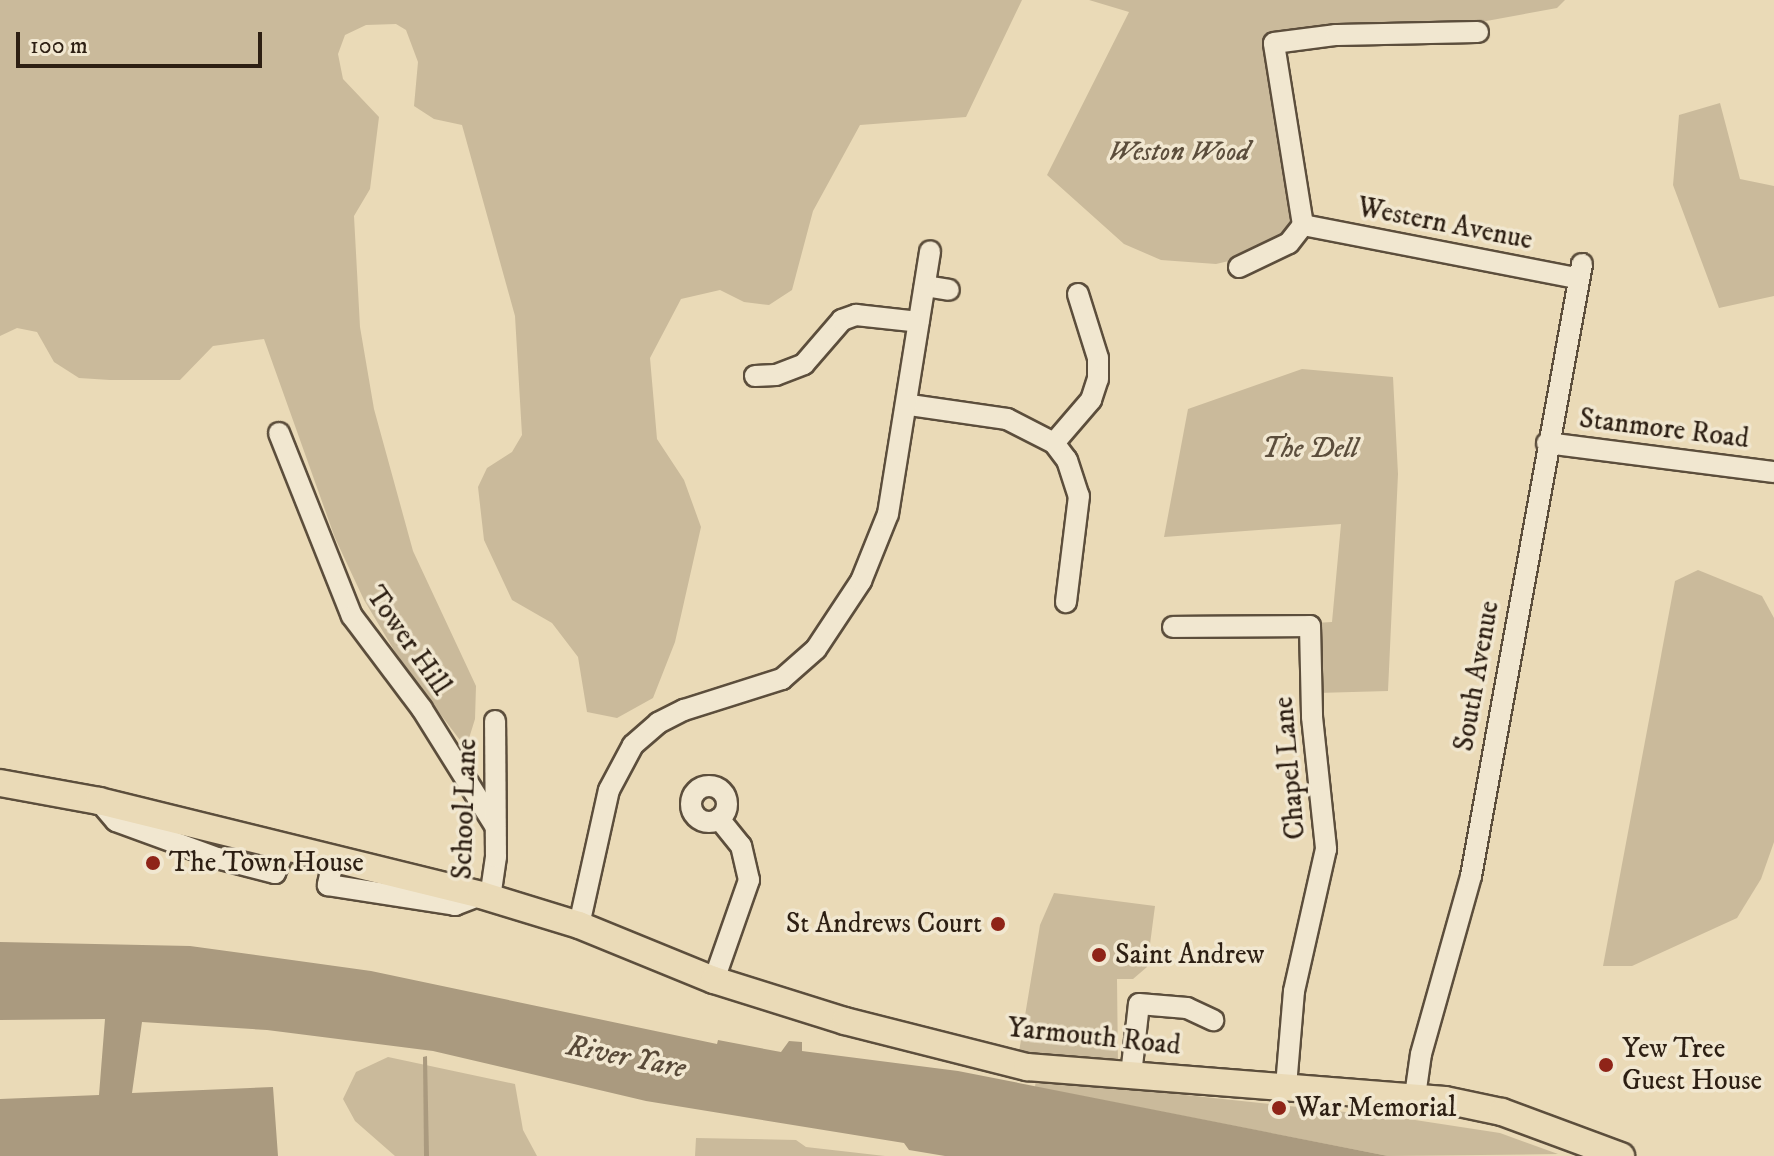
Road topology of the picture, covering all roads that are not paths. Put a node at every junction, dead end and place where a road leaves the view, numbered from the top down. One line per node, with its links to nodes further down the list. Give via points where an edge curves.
1 (1478, 32): 2 (street, via 1336,35 1274,43)
2 (1303, 225): 4 (street, via 1289,243); 5 (street, Western Avenue)
3 (930, 251): 6 (street)
4 (1239, 267)
5 (1579, 271): 14 (street, South Avenue)
6 (925, 286): 7 (street); 9 (street)
7 (949, 290)
8 (1078, 294): 13 (street, via 1098,358 1098,379 1091,400)
9 (919, 322): 10 (street, via 856,315 842,320 804,364 776,375); 11 (street)
10 (755, 376)
11 (910, 405): 13 (street, via 1007,419); 23 (street, via 888,514 861,581 839,618 816,649 782,679 684,710 633,745 609,790)
12 (279, 433): 21 (street, Tower Hill, via 352,616 422,709)
13 (1054, 443): 16 (street, via 1067,460 1079,496)
14 (1547, 443): 15 (street, Stanmore Road); 28 (street, South Avenue, via 1471,876 1421,1054)
15 (1774, 472)
16 (1066, 602)
17 (1173, 627): 27 (street, Chapel Lane, via 1310,626 1312,717 1326,849 1294,991)
18 (495, 721): 21 (street, School Lane)
19 (0, 783): 22 (main road, Yarmouth Road, via 99,801)
20 (719, 819): 24 (street, via 741,846 749,880)
21 (495, 826): 22 (street, School Lane)
22 (486, 897): 23 (main road, Yarmouth Road)
23 (579, 925): 24 (main road, Yarmouth Road)
24 (714, 980): 26 (main road, Yarmouth Road, via 845,1021 1027,1067)
25 (1213, 1020): 26 (street, via 1139,997)
26 (1131, 1075): 27 (main road, Yarmouth Road)
27 (1286, 1087): 28 (main road, Yarmouth Road)
28 (1415, 1096): 29 (main road, Yarmouth Road, via 1502,1112)
29 (1621, 1156)

